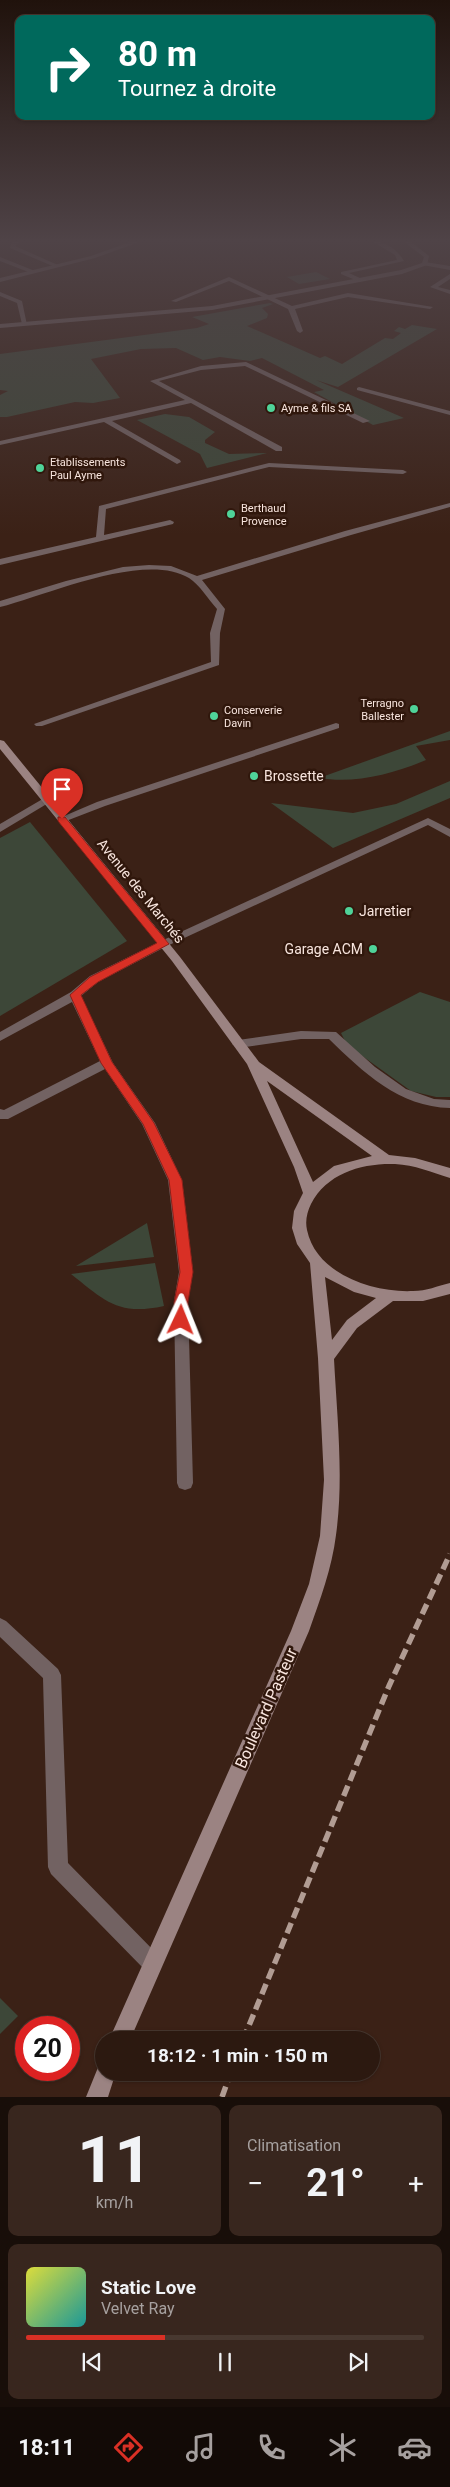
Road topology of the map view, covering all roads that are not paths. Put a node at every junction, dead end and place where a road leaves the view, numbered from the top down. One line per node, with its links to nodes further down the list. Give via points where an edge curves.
1 (359, 388): 3 (street)
2 (192, 400): 4 (street); 5 (street, via 154,380 201,368 246,364); 7 (street)
3 (450, 414)
4 (104, 419): 6 (street); 8 (street)
5 (366, 421)
6 (0, 442)
7 (279, 449)
8 (177, 462)
9 (403, 472): 12 (street, via 269,465 102,508)
10 (450, 505): 14 (street)
11 (170, 522): 12 (street)
12 (100, 539): 13 (street)
13 (0, 562)
14 (196, 579): 15 (street, via 189,574 153,566 116,571); 16 (street, via 221,609 215,633 216,663)
15 (0, 604)
16 (39, 724)
17 (336, 726): 20 (street)
18 (0, 743): 19 (street, Avenue des Marchés)
19 (46, 800): 20 (street, Avenue des Marchés); 21 (street)
20 (62, 819): 23 (street, Avenue des Marchés)
21 (0, 829)
22 (450, 834): 23 (street, via 428,820)
23 (163, 944): 24 (street, via 94,980); 26 (street, Avenue des Marchés)
24 (75, 995): 25 (street); 27 (street)
25 (0, 1037)
26 (238, 1044): 28 (street, Avenue des Marchés); 29 (street, via 301,1035 332,1035 365,1067 409,1096 441,1105)
27 (107, 1063): 30 (street, via 3,1116); 38 (street, via 148,1123 175,1180 186,1272 181,1302)
28 (253, 1063): 31 (street, Avenue des Marchés); 33 (street, Avenue des Marchés)
29 (450, 1104)
30 (0, 1113)
31 (385, 1159): 32 (street, via 435,1166); 33 (street, via 355,1164 329,1176)
32 (450, 1173)
33 (310, 1193): 34 (street, via 301,1209 300,1228 305,1247)
34 (317, 1264): 36 (street, via 337,1280); 37 (street, Boulevard Pasteur)
35 (450, 1288): 36 (street, via 419,1296)
36 (390, 1296): 37 (street, via 352,1324)
37 (326, 1358): 40 (street, Boulevard Pasteur, via 332,1480 328,1536 317,1584 300,1631)
38 (185, 1483)
39 (0, 1626): 40 (street, via 52,1674 58,1867)
40 (152, 1963): 41 (street, Boulevard Pasteur)
41 (123, 2031)
42 (103, 2081): 43 (street)
43 (97, 2097)

